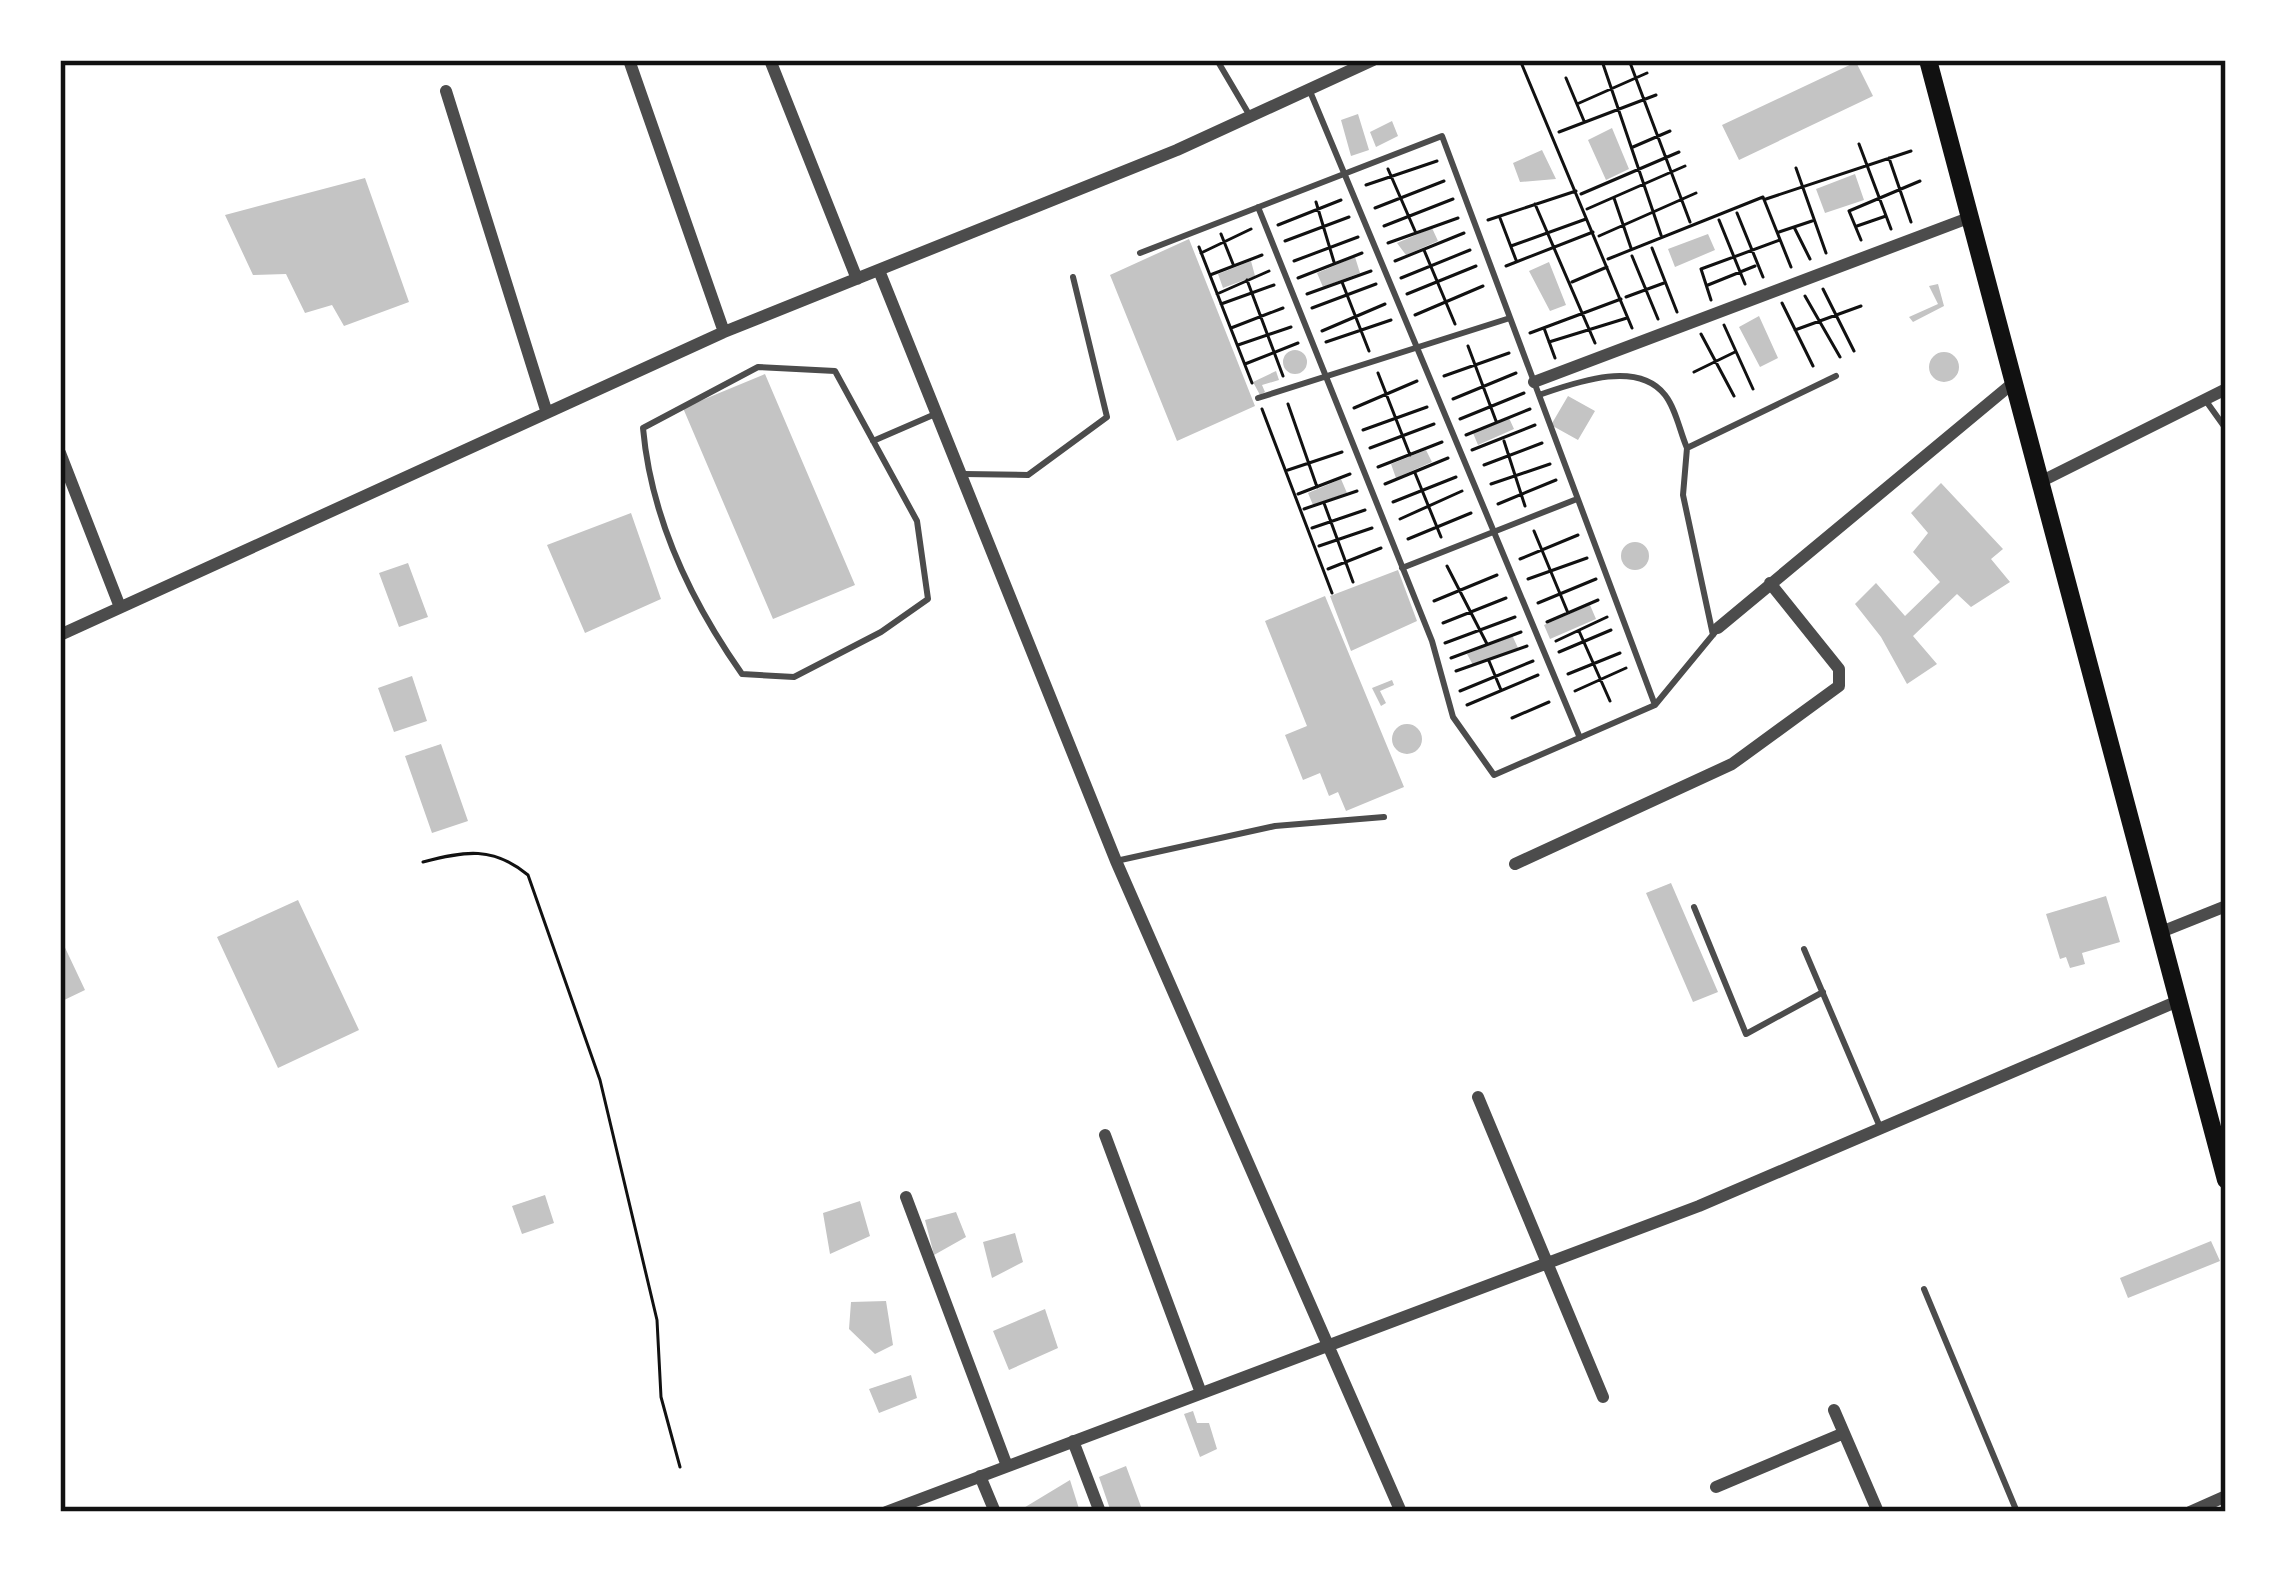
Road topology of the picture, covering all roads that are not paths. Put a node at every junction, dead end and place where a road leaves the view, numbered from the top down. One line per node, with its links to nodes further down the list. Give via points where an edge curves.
1 (629, 60): 17 (street)
2 (770, 60): 15 (street)
3 (1217, 60): 8 (lane)
4 (1373, 60): 6 (street)
5 (1928, 60): 11 (main road)
6 (1309, 89): 8 (street); 9 (lane)
7 (446, 91): 26 (street)
8 (1250, 116): 13 (street)
9 (1345, 173): 10 (lane); 16 (lane, via 1442,136); 18 (lane)
10 (1258, 207): 12 (lane); 20 (lane)
11 (1971, 217): 21 (street); 22 (main road)
12 (1140, 253)
13 (880, 272): 15 (street); 27 (street)
14 (1073, 277): 32 (lane, via 1107,417 1028,475)
15 (857, 279): 17 (street)
16 (1510, 318): 18 (lane); 21 (lane)
17 (724, 332): 26 (street)
18 (1418, 347): 20 (lane); 35 (lane)
19 (1835, 376): 30 (lane)
20 (1326, 377): 24 (lane); 36 (lane)
21 (1534, 383): 30 (lane, via 1651,383 1669,400); 34 (lane)
22 (2013, 383): 33 (main road); 37 (street)
23 (2226, 389): 25 (street)
24 (1258, 398)
25 (2206, 401): 28 (lane); 33 (street)
26 (546, 410): 38 (street)
27 (933, 415): 29 (lane); 32 (street)
28 (2226, 429)
29 (872, 441): 29 (lane, via 835,371 758,367 643,428 648,484 692,594 742,674 794,677 928,599 917,521)
30 (1687, 448): 39 (lane, via 1683,495)
31 (60, 453): 38 (street)
32 (960, 475): 44 (street)
33 (2040, 482): 48 (main road)
34 (1577, 499): 35 (lane); 41 (lane)
35 (1494, 532): 36 (lane); 42 (lane)
36 (1402, 568): 42 (lane, via 1453,717 1494,776)
37 (1770, 583): 39 (street); 45 (street, via 1839,669 1839,686 1732,764)
38 (120, 607): 40 (street)
39 (1715, 632): 41 (lane)
40 (60, 635)
41 (1655, 705): 42 (lane)
42 (1580, 738)
43 (1384, 817): 44 (lane, via 1275,826)
44 (1116, 861): 59 (street)
45 (1515, 864)
46 (2226, 906): 48 (street)
47 (1694, 907): 50 (lane, via 1746,1034)
48 (2161, 932): 51 (main road)
49 (1804, 949): 50 (lane)
50 (1822, 992): 53 (lane)
51 (2178, 1001): 53 (street); 55 (main road)
52 (1478, 1097): 57 (street)
53 (1880, 1127): 57 (street)
54 (1106, 1135): 60 (street)
55 (2226, 1180)
56 (906, 1197): 65 (street)
57 (1545, 1264): 59 (street); 61 (street)
58 (1924, 1288): 74 (lane)
59 (1329, 1346): 60 (street); 72 (street)
60 (1201, 1393): 64 (street)
61 (1603, 1397)
62 (1834, 1410): 63 (street)
63 (1844, 1433): 67 (street); 73 (street)
64 (1073, 1441): 65 (street); 71 (street)
65 (1007, 1466): 66 (street)
66 (980, 1476): 69 (street); 70 (street)
67 (1716, 1486)
68 (2226, 1496): 75 (street)
69 (886, 1512)
70 (995, 1512)
71 (1100, 1512)
72 (1401, 1512)
73 (1878, 1512)
74 (2017, 1512)
75 (2190, 1512)

